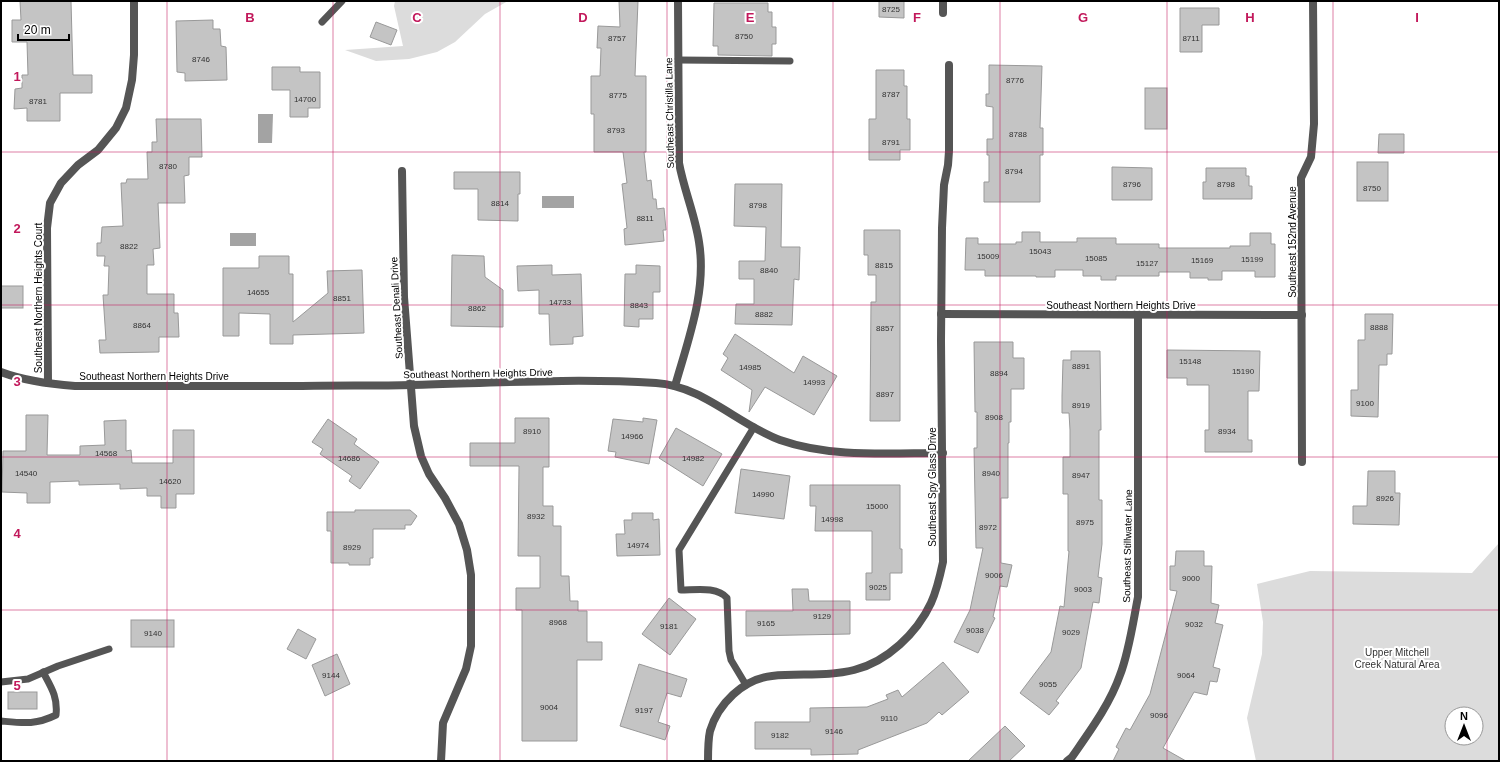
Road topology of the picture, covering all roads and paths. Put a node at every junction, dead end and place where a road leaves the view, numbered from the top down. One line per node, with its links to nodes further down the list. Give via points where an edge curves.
1 (134, 1): 16 (street, Southeast Northern Heights Court, via 134,55 126,108 116,128 98,150 78,164 61,183 50,203 47,228)
2 (342, 1): 7 (lane)
3 (678, 1): 8 (street, Southeast Christilla Lane)
4 (943, 1): 6 (street)
5 (1313, 1): 14 (street, Southeast 152nd Avenue, via 1314,124 1311,157 1302,178)
6 (943, 13)
7 (322, 22)
8 (678, 60): 9 (lane); 18 (street, Southeast Christilla Lane, via 679,163 695,223 701,265 700,290)
9 (790, 61)
10 (949, 65): 12 (street, Southeast Spy Glass Drive, via 949,151 942,206)
11 (402, 171): 17 (street, Southeast Denali Drive, via 404,297)
12 (941, 314): 13 (street, Southeast Northern Heights Drive); 20 (street, Southeast Spy Glass Drive)
13 (1138, 315): 14 (street, Southeast Northern Heights Drive); 29 (street, Southeast Stillwater Lane, via 1138,597 1120,675 1099,718)
14 (1302, 315): 21 (street, Southeast 152nd Avenue)
15 (1, 372): 16 (street, Southeast Northern Heights Drive)
16 (48, 384): 17 (street, Southeast Northern Heights Drive)
17 (410, 385): 18 (street, Southeast Northern Heights Drive, via 607,381); 27 (street, Southeast Denali Drive, via 414,426 421,456 429,474 460,524 471,575 471,646 466,669 443,723)
18 (675, 386): 19 (street, Southeast Northern Heights Drive, via 700,396)
19 (754, 427): 20 (street, Southeast Northern Heights Drive, via 802,447 827,451); 25 (lane, via 680,550 681,590 714,590 727,598 729,651 731,660)
20 (942, 453): 25 (street, Southeast Spy Glass Drive, via 943,562 932,602 916,628 891,652 855,670 770,676)
21 (1302, 462)
22 (109, 649): 23 (lane)
23 (43, 672): 24 (lane, via 28,679); 26 (lane, via 57,704 56,714 42,721)
24 (1, 682)
25 (746, 685): 28 (street, Southeast Spy Glass Drive, via 724,703 716,716 710,732)
26 (1, 721)
27 (441, 761)
28 (708, 761)
29 (1067, 761)

